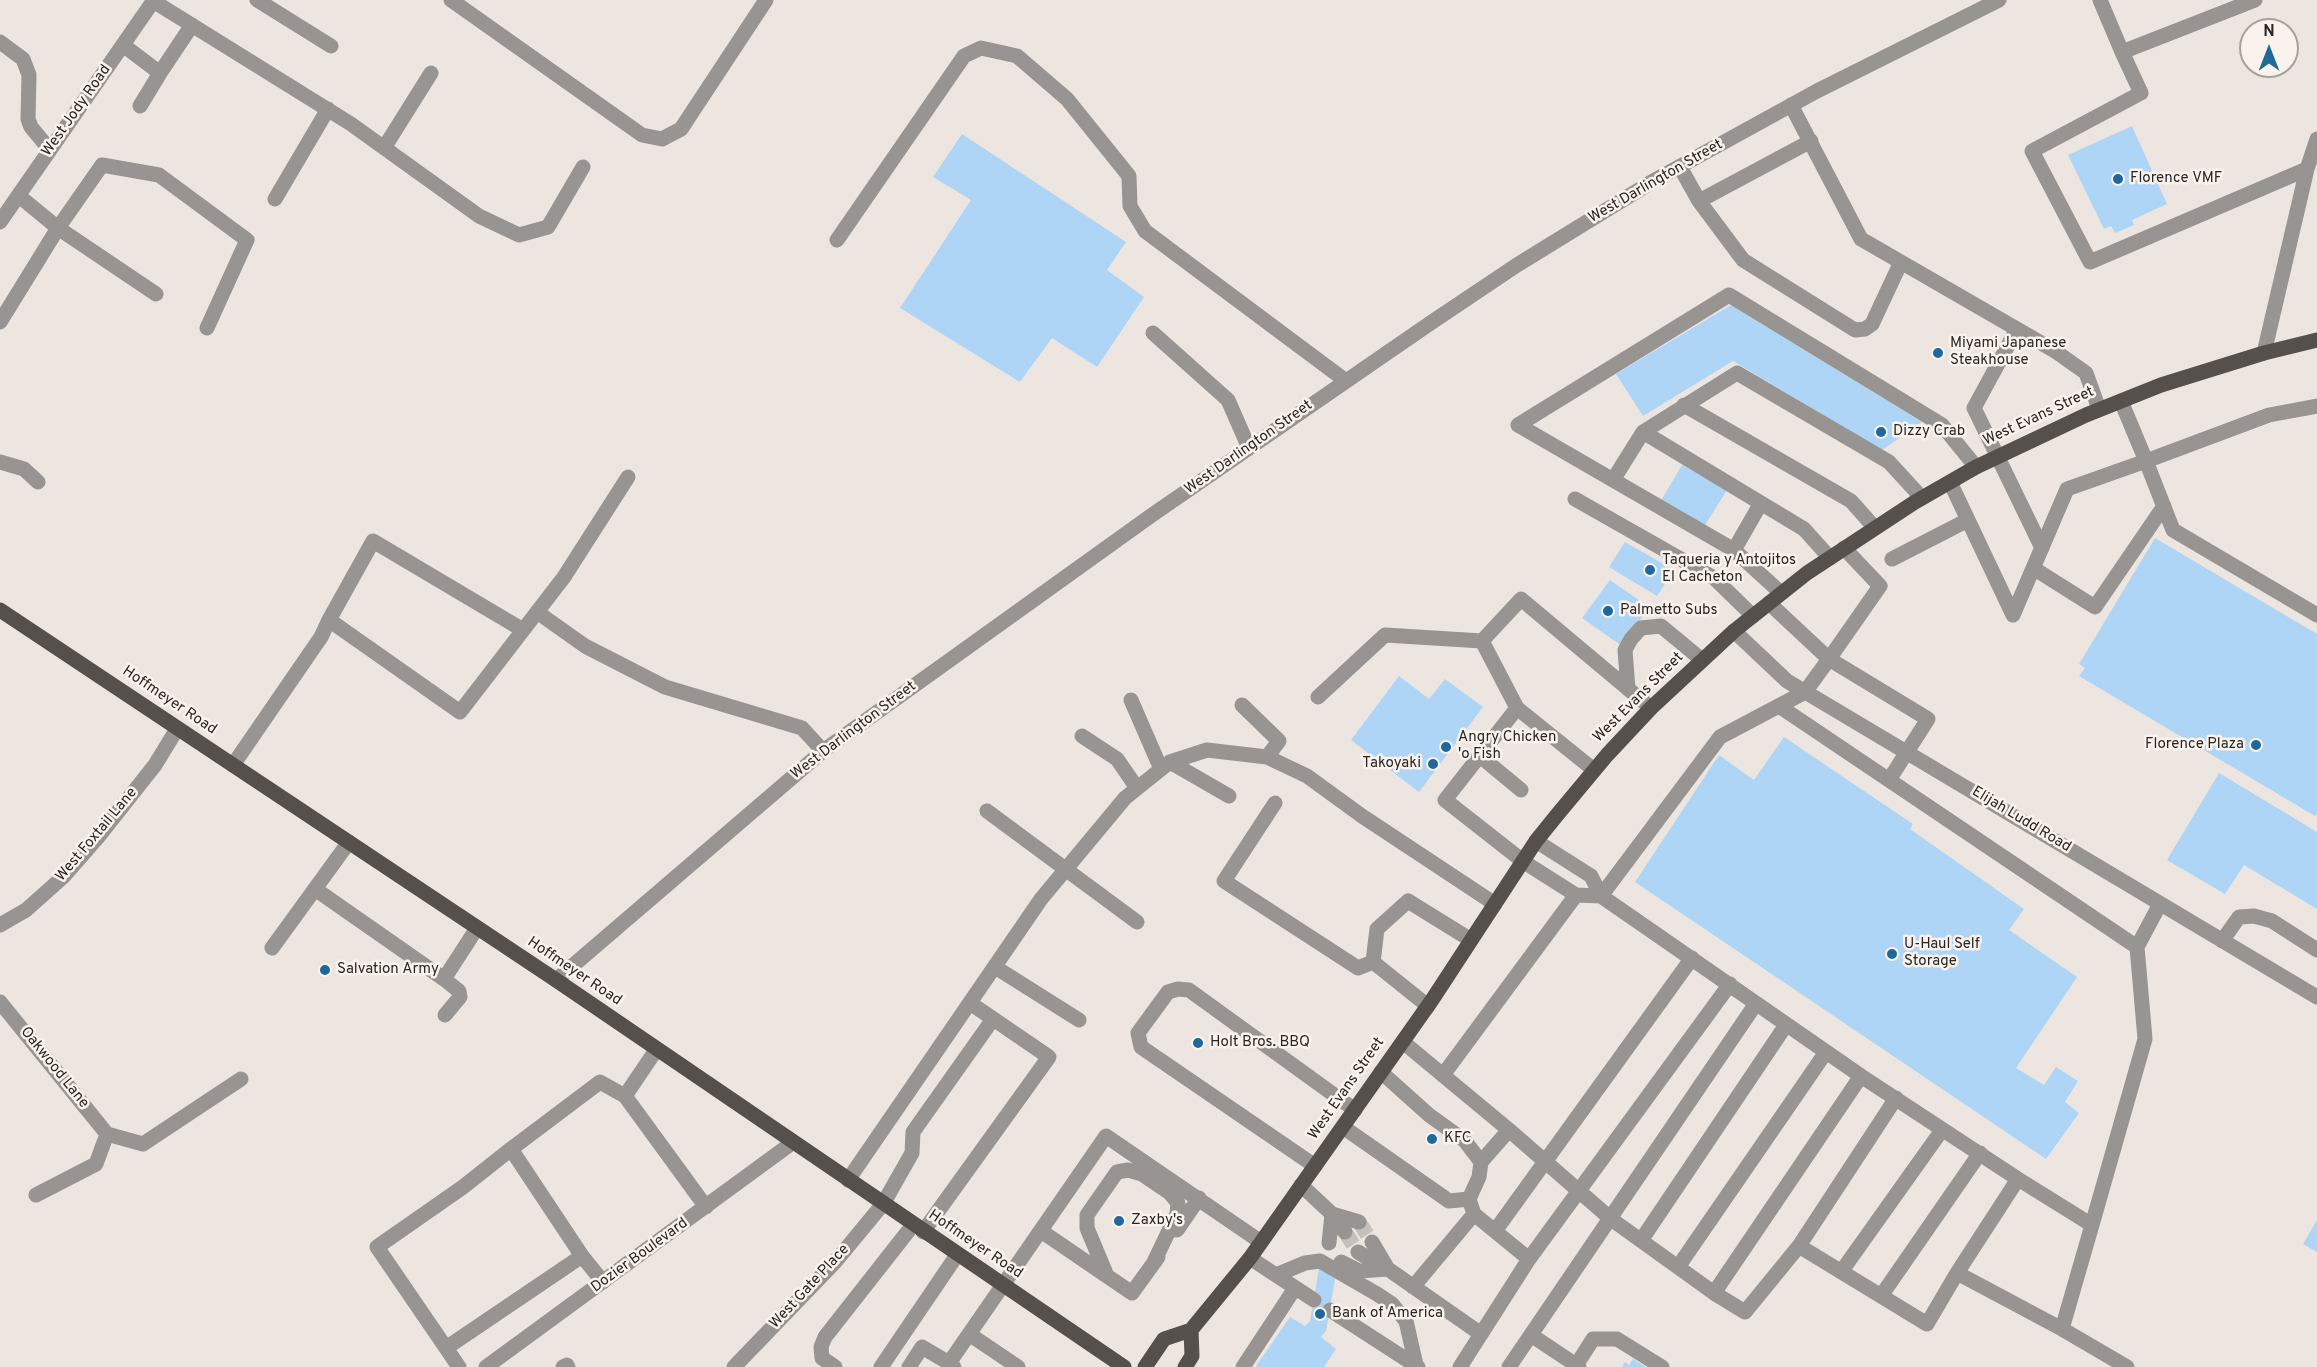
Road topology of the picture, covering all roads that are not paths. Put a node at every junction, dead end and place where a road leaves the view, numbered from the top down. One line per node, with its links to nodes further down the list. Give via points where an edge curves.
1 (257, 0): 11 (street)
2 (451, 0): 3 (street, via 642,135 662,139 681,129)
3 (766, 0)
4 (1999, 0): 15 (street, West Darlington Street)
5 (2100, 0): 12 (street)
6 (2255, 0): 12 (street)
7 (153, 1): 8 (street); 10 (street, West Jody Road)
8 (192, 26): 13 (street); 17 (street)
9 (0, 42): 21 (street, via 23,59 29,75 28,119)
10 (123, 45): 13 (street); 21 (street, West Jody Road)
11 (331, 46)
12 (2122, 52): 24 (street, via 2141,93 2032,152 2090,262)
13 (160, 73): 16 (street)
14 (431, 73): 20 (street)
15 (1791, 105): 18 (street); 23 (street, West Darlington Street)
16 (140, 106)
17 (328, 110): 20 (street); 26 (street)
18 (1811, 141): 27 (street); 31 (street, via 1861,240)
19 (2317, 141): 24 (street)
20 (384, 148): 22 (street, via 479,216 519,235 548,227)
21 (50, 150): 25 (street, West Jody Road)
22 (583, 167)
23 (1680, 167): 27 (street); 39 (street, West Darlington Street, via 1517,265)
24 (2307, 169): 38 (street)
25 (19, 196): 28 (street, West Jody Road); 29 (street)
26 (275, 199)
27 (1700, 201): 31 (street, via 1743,260 1855,330 1872,324)
28 (0, 222)
29 (58, 228): 32 (street); 33 (street); 34 (street, via 102,165 159,175 247,240)
30 (837, 240): 39 (street, via 964,56 981,48 1017,56 1067,99 1129,176 1130,206 1144,231)
31 (1901, 262): 35 (street)
32 (156, 294)
33 (0, 322)
34 (207, 328)
35 (2017, 329): 43 (street, via 2086,374); 46 (street, via 1974,408)
36 (1153, 333): 45 (street, via 1228,400)
37 (2317, 340): 38 (main road, West Evans Street)
38 (2264, 353): 40 (main road, West Evans Street)
39 (1346, 381): 45 (street, West Darlington Street)
40 (2121, 401): 43 (main road, West Evans Street); 48 (street)
41 (1684, 405): 44 (street); 54 (street, via 1737,373 1889,462); 59 (street, via 1851,501)
42 (2317, 406): 48 (street, via 2269,415)
43 (2100, 409): 46 (main road, West Evans Street)
44 (1643, 432): 51 (street); 56 (street)
45 (1249, 448): 87 (street, West Darlington Street)
46 (1998, 456): 49 (main road, West Evans Street); 61 (street)
47 (0, 462): 52 (street, via 24,469)
48 (2146, 462): 57 (street); 61 (street, via 2067,489)
49 (1976, 467): 51 (street, via 1942,425 1729,295 1518,425); 53 (main road, West Evans Street)
50 (628, 477): 68 (street)
51 (1613, 480): 62 (street)
52 (38, 482)
53 (1950, 482): 54 (main road, West Evans Street); 58 (street)
54 (1922, 498): 59 (main road, West Evans Street)
55 (1575, 499): 70 (street, via 1714,578)
56 (1761, 503): 62 (street); 63 (street, via 1804,529)
57 (2164, 506): 65 (street, via 2096,607); 69 (street, via 2173,530)
58 (1968, 520): 64 (street); 65 (street, via 2013,615)
59 (1875, 528): 60 (main road, West Evans Street)
60 (1844, 548): 63 (main road, West Evans Street); 75 (street, via 1880,586)
61 (2042, 548): 65 (street)
62 (1734, 550): 66 (street)
63 (1830, 558): 66 (main road, West Evans Street)
64 (1892, 559)
65 (2033, 568)
66 (1775, 598): 70 (main road, West Evans Street); 75 (street)
67 (0, 610): 85 (main road, Hoffmeyer Road)
68 (537, 612): 72 (street); 87 (street, via 585,646 665,687 802,728)
69 (2317, 615)
70 (1753, 616): 73 (main road, West Evans Street)
71 (328, 620): 72 (street, via 460,712); 72 (street, via 373,541); 91 (street, via 321,637)
72 (523, 630)
73 (1734, 631): 76 (main road, West Evans Street); 78 (street, Elijah Ludd Road, via 1787,681)
74 (1482, 640): 77 (street, via 1521,599); 79 (street, via 1385,635); 83 (street)
75 (1829, 659): 78 (street); 88 (street, via 1928,719)
76 (1702, 660): 77 (street, via 1661,626 1641,628 1625,650); 84 (main road, West Evans Street)
77 (1628, 689): 84 (street)
78 (1805, 692): 82 (street); 88 (street, Elijah Ludd Road)
79 (1318, 697)
80 (1131, 700): 92 (street)
81 (1242, 705): 90 (street, via 1279,741)
82 (1779, 706): 94 (street); 106 (street, via 1720,737)
83 (1516, 708): 89 (street); 93 (street)
84 (1651, 708): 93 (main road, West Evans Street)
85 (177, 729): 91 (main road, Hoffmeyer Road); 110 (street, West Foxtail Lane, via 155,765 63,877 26,910)
86 (1082, 736): 95 (street, via 1117,759)
87 (824, 751): 121 (street, West Darlington Street)
88 (1907, 753): 94 (street); 108 (street, Elijah Ludd Road)
89 (1480, 756): 96 (street); 102 (street, via 1445,800)
90 (1267, 757): 92 (street, via 1207,750); 107 (street, via 1307,776)
91 (233, 765): 101 (main road, Hoffmeyer Road)
92 (1166, 765): 95 (street); 97 (street)
93 (1594, 770): 100 (main road, West Evans Street)
94 (1889, 780): 114 (street)
95 (1137, 788): 103 (street)
96 (1521, 790)
97 (1228, 796)
98 (1275, 803): 118 (street, via 1224,881 1358,968)
99 (987, 811): 103 (street)
100 (1536, 841): 102 (main road, West Evans Street); 106 (street, via 1591,876)
101 (349, 842): 104 (street); 111 (main road, Hoffmeyer Road)
102 (1524, 862): 105 (street); 107 (main road, West Evans Street)
103 (1066, 868): 109 (street); 119 (street)
104 (315, 889): 115 (street); 120 (street)
105 (1576, 895): 106 (street); 136 (street)
106 (1601, 896): 117 (street)
107 (1495, 904): 112 (main road, West Evans Street)
108 (2160, 904): 113 (street, Elijah Ludd Road); 114 (street)
109 (1137, 922)
110 (0, 926)
111 (477, 928): 120 (street); 121 (main road, Hoffmeyer Road)
112 (1472, 940): 118 (street, via 1408,901 1377,929); 127 (main road, West Evans Street)
113 (2222, 941): 116 (street, via 2239,917 2254,916 2272,921); 123 (street, Elijah Ludd Road)
114 (2137, 947): 165 (street, via 2145,1039)
115 (272, 948)
116 (2317, 950)
117 (1692, 958): 122 (street); 150 (street)
118 (1373, 962): 127 (street)
119 (994, 967): 125 (street); 130 (street)
120 (444, 979): 128 (street, via 459,991 460,997)
121 (556, 980): 133 (main road, Hoffmeyer Road)
122 (1730, 984): 126 (street); 155 (street)
123 (2316, 996)
124 (0, 1002): 145 (street, Oakwood Lane)
125 (970, 1003): 129 (street); 153 (street)
126 (1755, 1005): 131 (street); 163 (street)
127 (1428, 1006): 132 (main road, West Evans Street)
128 (445, 1015)
129 (993, 1019): 159 (street, West Gate Place, via 913,1132 912,1153); 166 (street, via 1049,1057)
130 (1078, 1020)
131 (1786, 1024): 134 (street); 170 (street)
132 (1403, 1042): 135 (main road, West Evans Street); 136 (street)
133 (656, 1050): 139 (street); 146 (main road, Hoffmeyer Road)
134 (1826, 1052): 137 (street); 182 (street)
135 (1381, 1072): 141 (main road, West Evans Street); 149 (street, via 1465,1141)
136 (1443, 1075): 143 (street)
137 (1861, 1076): 140 (street); 192 (street)
138 (241, 1079): 145 (street, via 143,1144)
139 (625, 1096): 147 (street, via 600,1082); 160 (street)
140 (1896, 1098): 144 (street); 174 (street)
141 (1355, 1110): 142 (main road, West Evans Street); 151 (street, via 1189,990 1168,992 1138,1033 1141,1047)
142 (1343, 1126): 151 (main road, West Evans Street); 158 (street, via 1449,1201)
143 (1509, 1130): 149 (street); 150 (street)
144 (1942, 1130): 148 (street); 184 (street)
145 (107, 1134): 156 (street, via 96,1164)
146 (792, 1143): 153 (main road, Hoffmeyer Road); 160 (street, Dozier Boulevard)
147 (512, 1149): 177 (street); 201 (street, via 377,1247)
148 (1980, 1153): 152 (street); 193 (street)
149 (1481, 1162): 158 (street)
150 (1545, 1163): 155 (street); 168 (street)
151 (1315, 1166): 154 (main road, West Evans Street)
152 (2018, 1179): 165 (street); 185 (street)
153 (848, 1180): 159 (main road, Hoffmeyer Road)
154 (1301, 1185): 161 (street); 171 (main road, West Evans Street)
155 (1578, 1191): 163 (street); 179 (street)
156 (36, 1195)
157 (1199, 1198): 167 (street, via 1106,1136); 171 (street); 181 (street)
158 (1469, 1199): 162 (street)
159 (883, 1204): 166 (main road, Hoffmeyer Road); 209 (street, West Gate Place, via 835,1262)
160 (706, 1207): 188 (street, Dozier Boulevard)
161 (1332, 1214): 164 (street); 169 (street); 173 (street)
162 (1474, 1214): 168 (street); 190 (street)
163 (1611, 1219): 170 (street); 200 (street)
164 (1359, 1222)
165 (2092, 1225): 196 (street)
166 (918, 1228): 176 (main road, Hoffmeyer Road); 210 (street, via 825,1337 822,1358)
167 (1041, 1231): 187 (street); 189 (street)
168 (1495, 1231): 179 (street)
169 (1346, 1232)
170 (1641, 1239): 182 (street)
171 (1261, 1242): 178 (main road, West Evans Street)
172 (1372, 1242): 183 (street)
173 (1329, 1244)
174 (1799, 1246): 184 (street); 192 (street, via 1745,1312)
175 (1358, 1252): 183 (street)
176 (957, 1255): 189 (main road, Hoffmeyer Road); 211 (street)
177 (582, 1256): 188 (street); 201 (street)
178 (1250, 1258): 186 (street); 197 (main road, West Evans Street)
179 (1529, 1259): 199 (street)
180 (1341, 1262): 183 (street, via 1359,1271)
181 (1153, 1264): 187 (street, via 1132,1293); 187 (street, via 1177,1214 1178,1203 1142,1174 1117,1172 1087,1215 1087,1228)
182 (1678, 1267): 192 (street)
183 (1388, 1269): 190 (street)
184 (1841, 1272): 193 (street)
185 (1957, 1273): 193 (street, via 1928,1324); 196 (street)
186 (1276, 1275): 191 (street); 203 (street, via 1320,1261 1377,1294 1406,1321)
187 (1107, 1276)
188 (603, 1282): 206 (street, Dozier Boulevard)
189 (1003, 1286): 198 (street); 214 (main road, Hoffmeyer Road)
190 (1413, 1287): 199 (street)
191 (1295, 1288): 194 (street); 217 (street)
192 (1714, 1293)
193 (1881, 1296)
194 (1314, 1300)
195 (1329, 1310): 203 (street)
196 (2062, 1329): 221 (street)
197 (1191, 1330): 215 (main road, via 1164,1339); 216 (main road, via 1192,1356)
198 (969, 1334): 202 (street); 213 (street)
199 (1481, 1334): 218 (street)
200 (1531, 1335): 204 (street); 219 (street)
201 (446, 1348): 205 (street)
202 (952, 1365): 212 (street, via 922,1347)
203 (1417, 1366)
204 (1577, 1366): 220 (street, via 1593,1339 1617,1339)
205 (459, 1367)
206 (486, 1367)
207 (563, 1367): 208 (street)
208 (568, 1367)
209 (734, 1367)
210 (835, 1367)
211 (881, 1367)
212 (909, 1367)
213 (1018, 1367)
214 (1124, 1367)
215 (1145, 1367)
216 (1185, 1367)
217 (1243, 1367)
218 (1460, 1367)
219 (1509, 1367)
220 (1662, 1367)
221 (2127, 1367)

